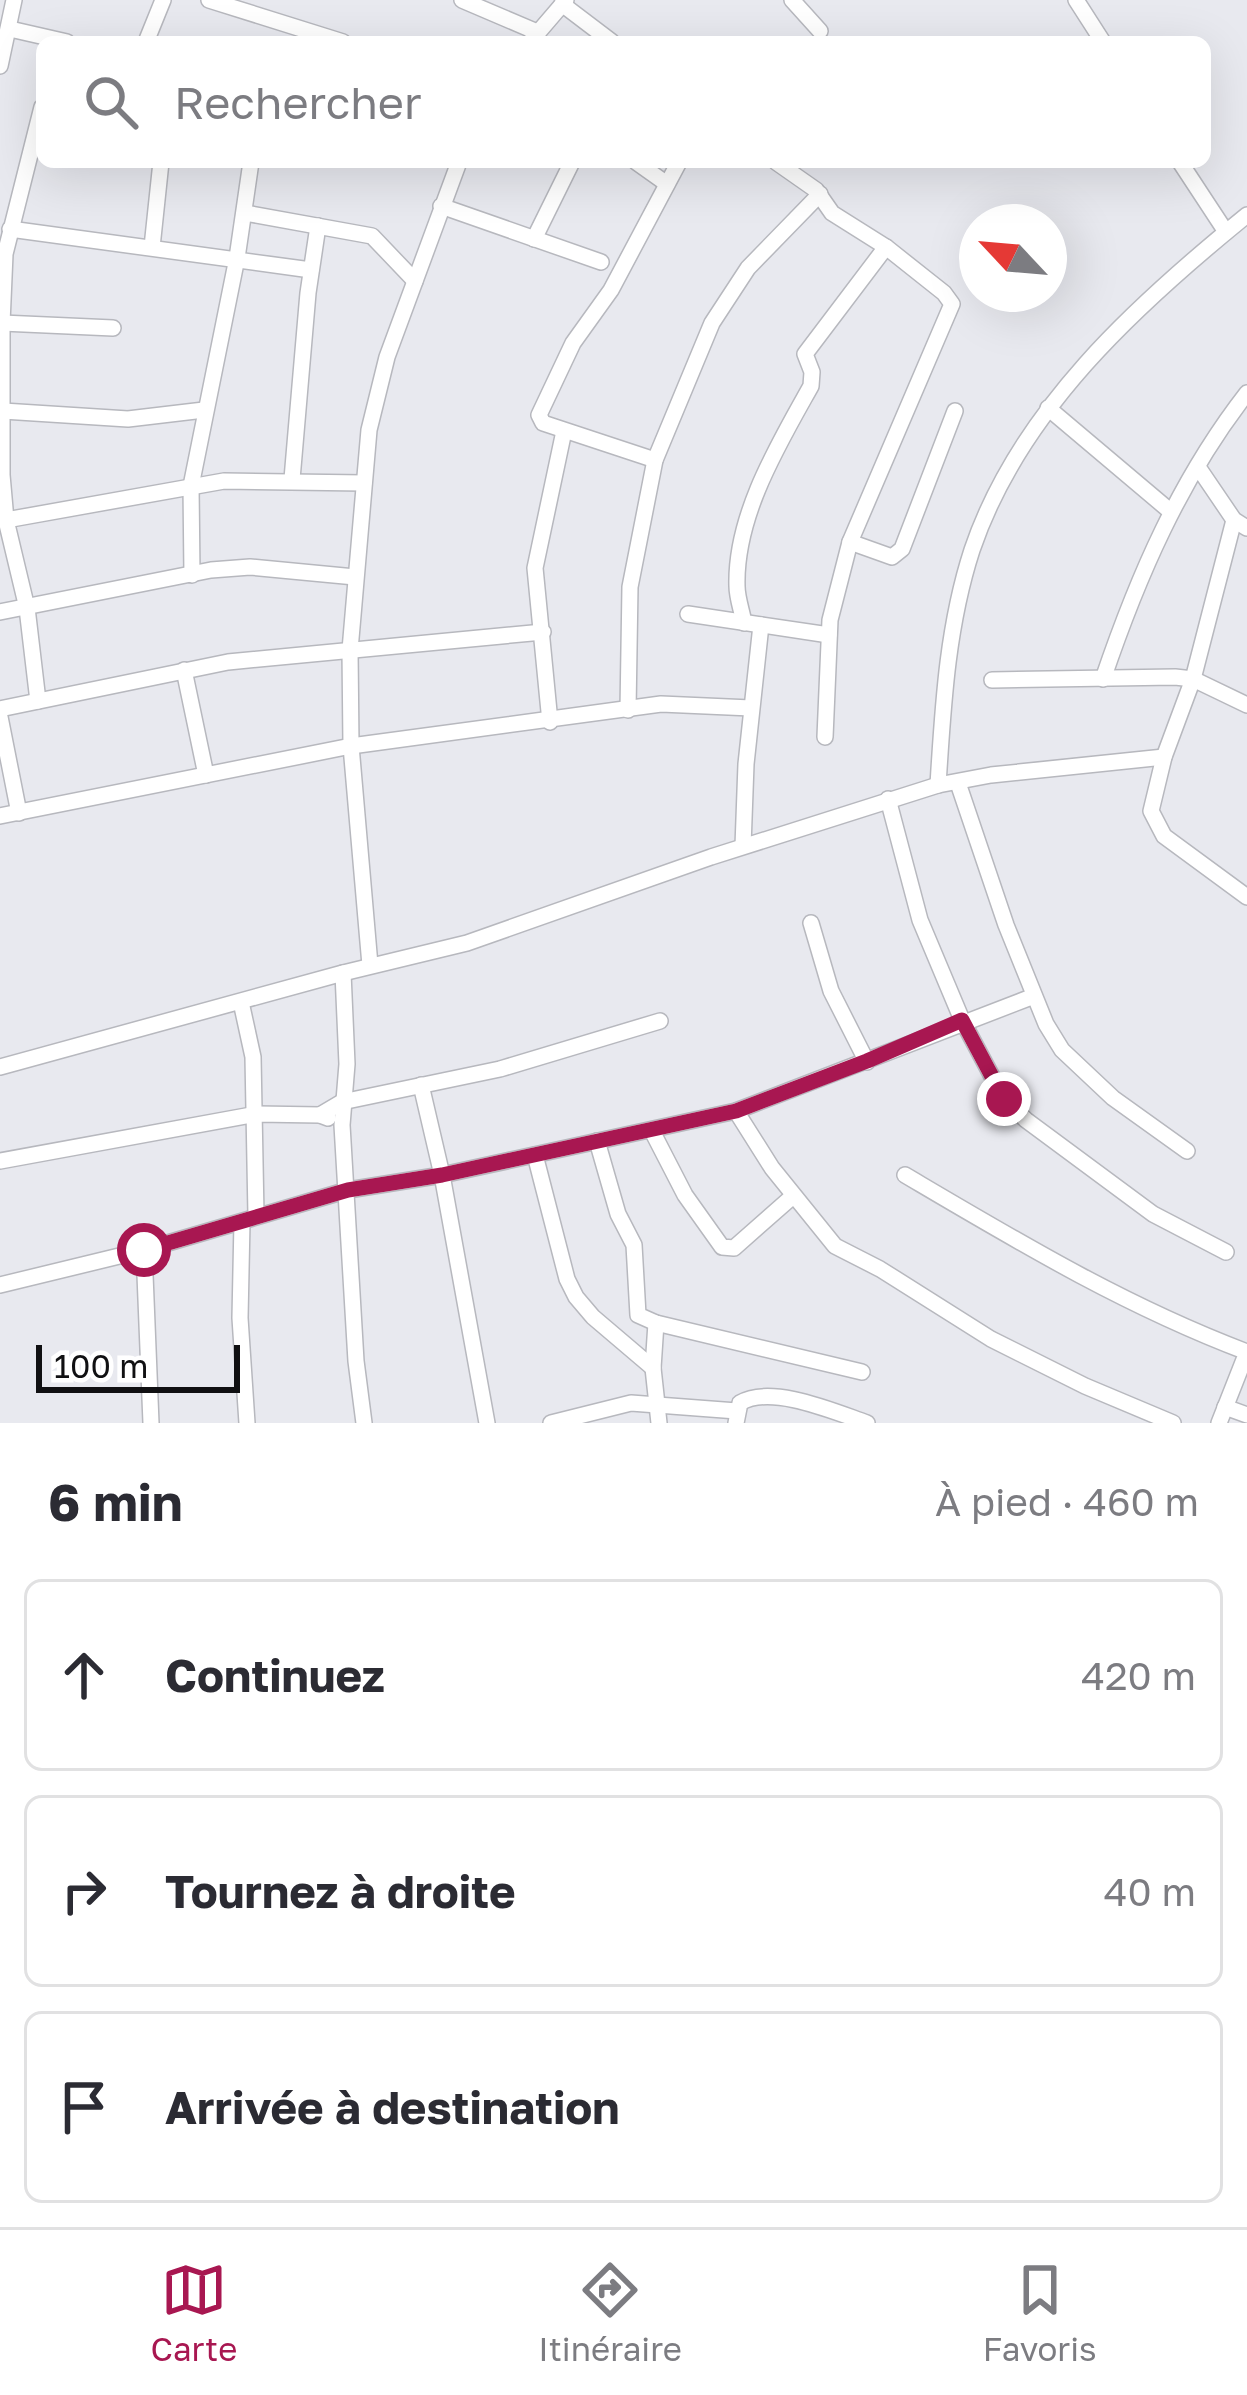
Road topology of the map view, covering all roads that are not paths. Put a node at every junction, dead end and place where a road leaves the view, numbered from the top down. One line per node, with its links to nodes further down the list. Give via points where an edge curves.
1 (14, 0): 8 (street)
2 (163, 0): 11 (street)
3 (209, 0): 12 (street)
4 (462, 0): 13 (street)
5 (792, 0): 9 (street)
6 (1076, 0): 16 (street)
7 (564, 2): 14 (street); 15 (street)
8 (10, 28): 10 (street); 17 (street)
9 (820, 31)
10 (42, 36)
11 (148, 36)
12 (324, 36)
13 (532, 36)
14 (535, 36)
15 (605, 36)
16 (1099, 36)
17 (0, 66)
18 (36, 124): 29 (street)
19 (160, 168): 37 (street)
20 (250, 168): 31 (street)
21 (457, 168): 30 (street)
22 (569, 168): 36 (street)
23 (644, 168): 27 (street)
24 (676, 168): 27 (street)
25 (784, 168): 28 (street)
26 (1184, 168): 35 (street)
27 (667, 184): 50 (street, via 540,411 543,424)
28 (820, 194): 38 (street, via 832,212); 51 (street, via 748,268 712,323)
29 (8, 201): 34 (street)
30 (441, 206): 36 (street); 42 (street)
31 (245, 213): 33 (street); 39 (street)
32 (1247, 215): 35 (street)
33 (318, 226): 41 (street); 42 (street, via 379,239)
34 (10, 229): 37 (street); 43 (street)
35 (1226, 232): 46 (street)
36 (534, 238): 40 (street)
37 (152, 247): 39 (street)
38 (886, 247): 59 (street, via 952,304); 65 (street, via 805,354 811,386 760,486 741,553 736,587)
39 (237, 258): 41 (street); 47 (street)
40 (601, 262)
41 (311, 270): 53 (street)
42 (415, 281): 54 (street, via 376,394)
43 (2, 323): 44 (street); 48 (street)
44 (113, 328)
45 (1247, 393): 52 (street)
46 (1048, 408): 56 (street); 84 (street, via 972,552 944,676)
47 (204, 410): 48 (street, via 128,419); 55 (street)
48 (3, 411): 58 (street)
49 (955, 411): 59 (street, via 902,549 892,556)
50 (564, 431): 51 (street); 66 (street, via 535,568)
51 (655, 460): 76 (street, via 630,587)
52 (1198, 467): 56 (street); 57 (street)
53 (292, 479): 54 (street); 55 (street)
54 (364, 483): 61 (street)
55 (191, 486): 58 (street); 60 (street)
56 (1170, 511): 70 (street)
57 (1241, 524): 71 (street)
58 (5, 527): 62 (street)
59 (850, 542): 67 (street)
60 (192, 575): 61 (street, via 250,567); 62 (street)
61 (355, 577): 68 (street)
62 (28, 608): 63 (street); 73 (street)
63 (0, 612)
64 (688, 614): 65 (street)
65 (753, 624): 67 (street); 75 (street)
66 (543, 632): 68 (street); 78 (street)
67 (829, 635): 79 (street)
68 (350, 650): 69 (street); 80 (street)
69 (184, 670): 73 (street); 82 (street)
70 (1103, 679): 71 (street); 72 (street)
71 (1193, 679): 74 (street); 81 (street)
72 (992, 680)
73 (38, 701): 77 (street)
74 (1247, 705)
75 (751, 708): 76 (street); 88 (street)
76 (628, 710): 78 (street)
77 (0, 713): 86 (street)
78 (550, 722): 80 (street)
79 (826, 737)
80 (351, 746): 82 (street); 91 (street)
81 (1164, 757): 83 (street); 89 (street, via 1151,811 1156,824)
82 (206, 776): 86 (street)
83 (958, 783): 84 (street); 93 (street)
84 (938, 785): 85 (street)
85 (888, 799): 88 (street); 95 (street, via 920,920)
86 (19, 813): 87 (street)
87 (0, 816)
88 (743, 846): 91 (street, via 467,943)
89 (1247, 897)
90 (811, 923): 97 (street, via 831,991)
91 (370, 965): 92 (street)
92 (343, 973): 94 (street); 100 (street)
93 (1034, 996): 95 (street); 107 (street, via 1062,1051)
94 (241, 1002): 98 (street); 102 (street)
95 (962, 1020): 97 (street); 116 (street, via 1004,1099 1025,1120 1153,1214)
96 (660, 1021): 99 (street)
97 (867, 1061): 101 (street)
98 (0, 1067)
99 (421, 1085): 100 (street); 110 (street)
100 (342, 1102): 103 (street); 104 (street)
101 (736, 1111): 105 (street); 113 (street)
102 (256, 1114): 103 (street); 109 (street); 114 (street)
103 (320, 1115): 104 (street)
104 (342, 1125): 112 (street)
105 (652, 1131): 106 (street); 113 (street, via 722,1247 734,1248)
106 (597, 1141): 108 (street); 118 (street, via 634,1245 637,1312)
107 (1187, 1151)
108 (535, 1155): 110 (street); 119 (street, via 576,1297)
109 (0, 1161)
110 (442, 1175): 112 (street); 128 (street)
111 (905, 1175): 122 (street, via 1079,1278 1247,1352)
112 (348, 1190): 114 (street); 127 (street)
113 (793, 1196): 132 (street, via 846,1253 991,1339)
114 (249, 1219): 115 (street); 126 (street, via 240,1318)
115 (144, 1250): 117 (street); 125 (street)
116 (1226, 1252)
117 (0, 1285)
118 (656, 1323): 119 (street); 120 (street)
119 (653, 1368): 121 (street)
120 (862, 1372)
121 (659, 1404): 124 (street); 129 (street); 130 (street)
122 (1222, 1415): 123 (street)
123 (1247, 1415)
124 (736, 1417): 131 (street, via 744,1398 780,1398)
125 (151, 1423)
126 (247, 1423)
127 (364, 1423)
128 (487, 1423)
129 (551, 1423)
130 (659, 1423)
131 (868, 1423)
132 (1173, 1423)

